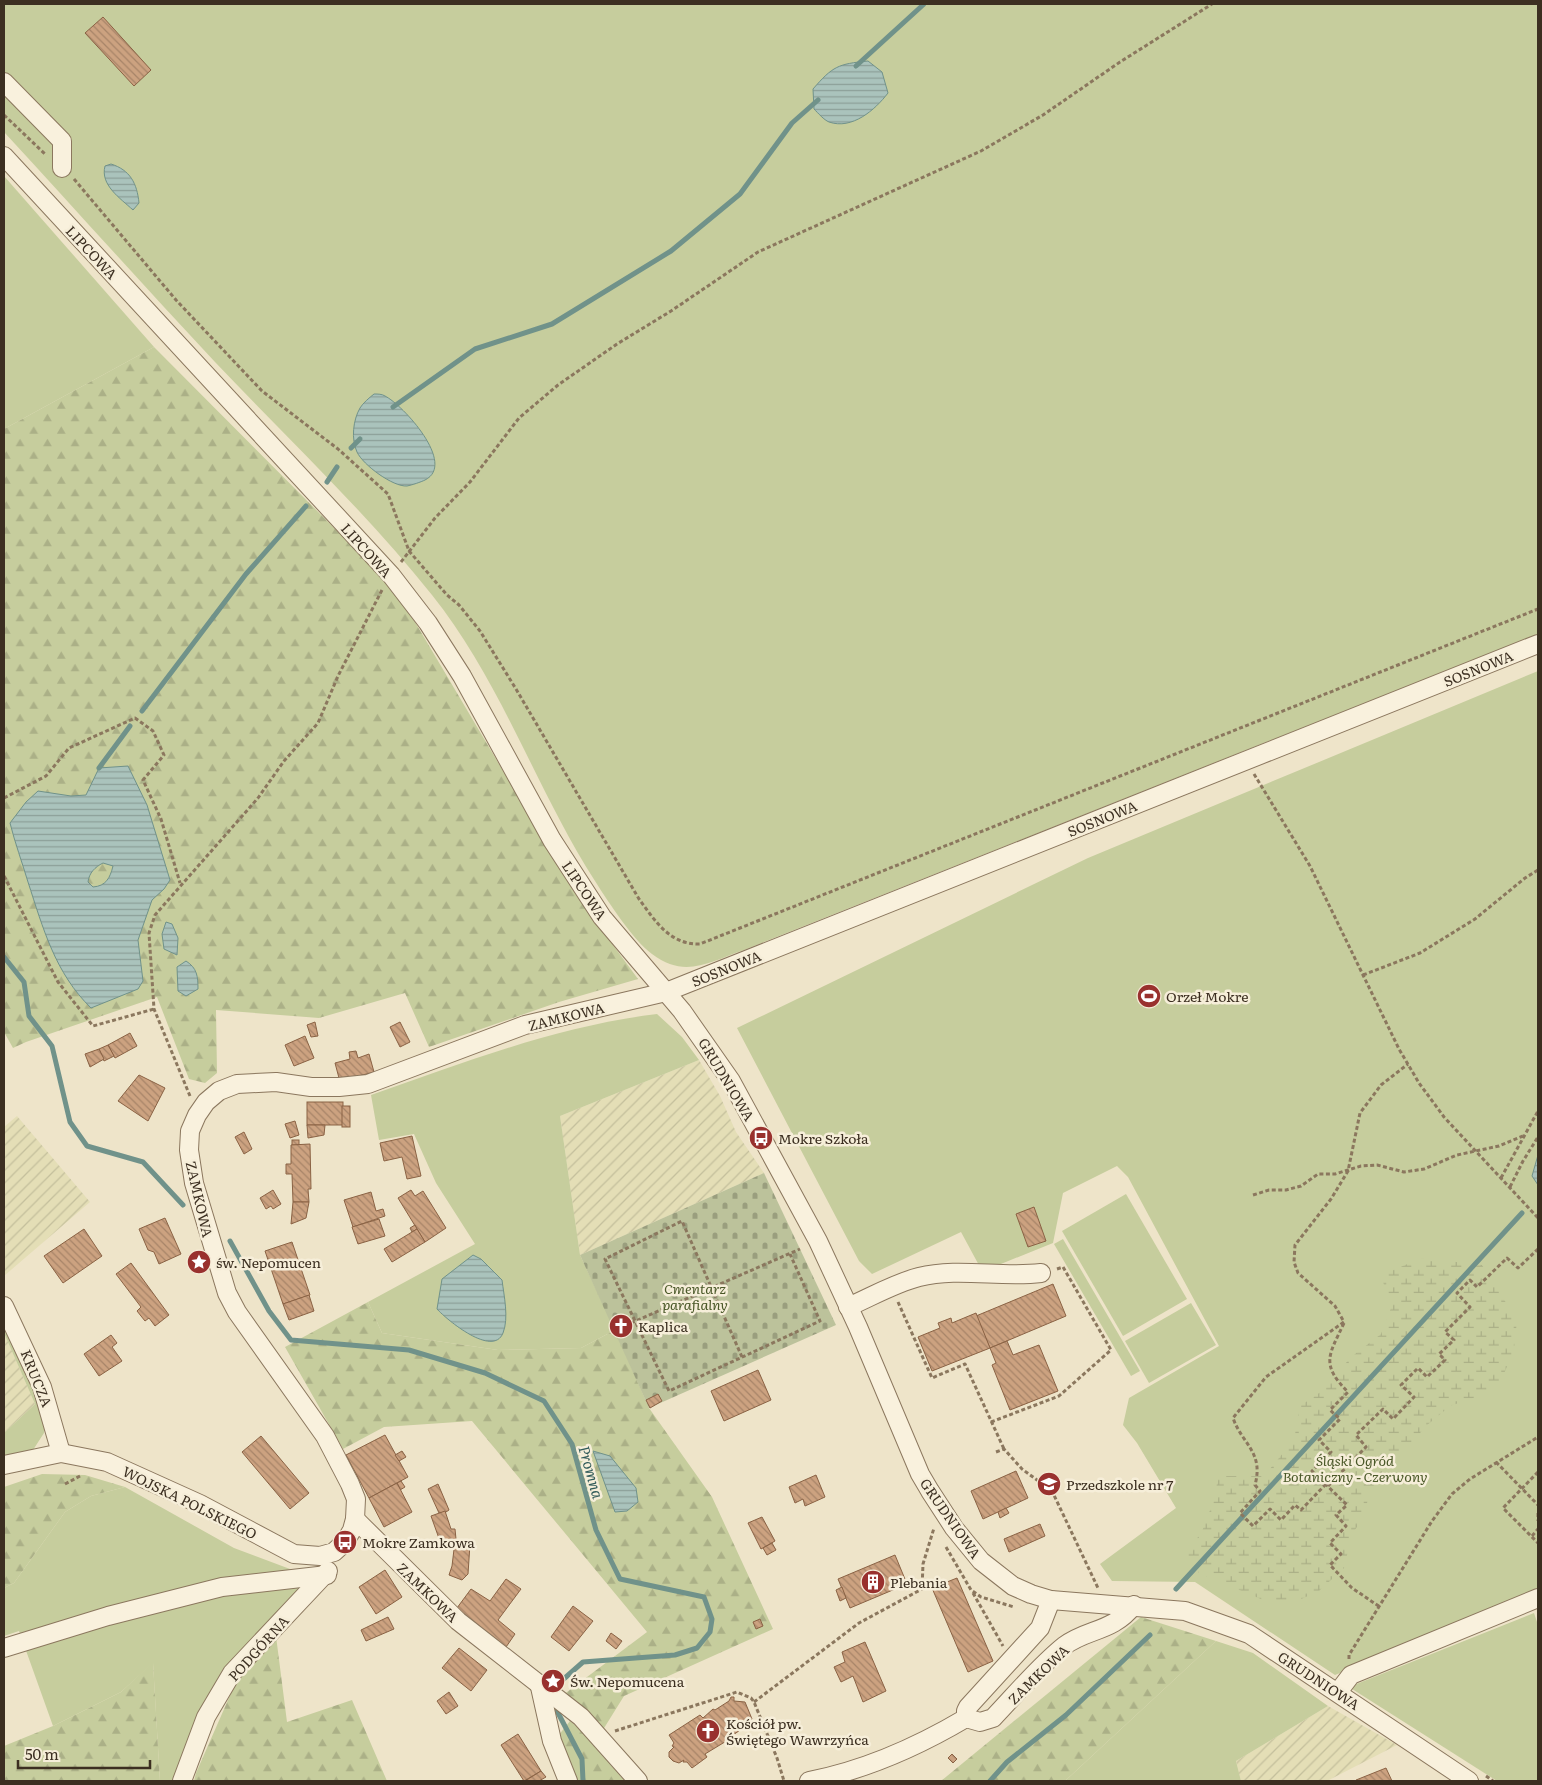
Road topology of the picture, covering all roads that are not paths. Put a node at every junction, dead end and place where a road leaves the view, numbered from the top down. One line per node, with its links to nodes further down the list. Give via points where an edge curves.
1 (4, 82): 3 (street, via 62,141)
2 (4, 156): 5 (street, LIPCOWA, via 391,575 428,623 462,676 552,840 602,917)
3 (62, 168)
4 (1538, 644): 5 (street, SOSNOWA)
5 (666, 992): 8 (street, GRUDNIOWA, via 701,1035 731,1081 818,1241); 11 (street, ZAMKOWA, via 525,1025 368,1084 339,1088 276,1082 238,1084 219,1091 206,1102 198,1115 190,1131 194,1183 227,1293 236,1312 325,1436 356,1500)
6 (1041, 1273): 8 (street, via 918,1277)
7 (4, 1306): 9 (street, KRUCZA, via 42,1387)
8 (848, 1307): 15 (street, GRUDNIOWA, via 920,1474 954,1528 996,1574 1031,1594)
9 (61, 1452): 10 (street, WOJSKA POLSKIEGO); 12 (street, WOJSKA POLSKIEGO, via 87,1456 126,1469 294,1554 320,1556)
10 (4, 1465)
11 (355, 1519): 12 (street, via 345,1542); 18 (street, ZAMKOWA, via 458,1621)
12 (334, 1552): 13 (street, PODGÓRNA)
13 (327, 1575): 17 (street, via 222,1586); 22 (street, PODGÓRNA, via 232,1673 206,1717)
14 (1538, 1598): 19 (street, via 1351,1675)
15 (1051, 1600): 16 (street, GRUDNIOWA); 20 (street, ZAMKOWA, via 1040,1628 968,1707)
16 (1134, 1605): 19 (street, GRUDNIOWA, via 1185,1611 1249,1634); 20 (street, ZAMKOWA, via 1126,1615 1104,1629 1081,1636 1065,1646 993,1718 980,1722)
17 (4, 1648)
18 (540, 1687): 23 (street, via 552,1741); 24 (street, ZAMKOWA, via 581,1718)
19 (1338, 1692): 21 (street, GRUDNIOWA)
20 (966, 1718): 25 (street, via 928,1741 886,1759 838,1776)
21 (1477, 1778)
22 (182, 1781)
23 (568, 1781)
24 (638, 1781)
25 (809, 1781)

